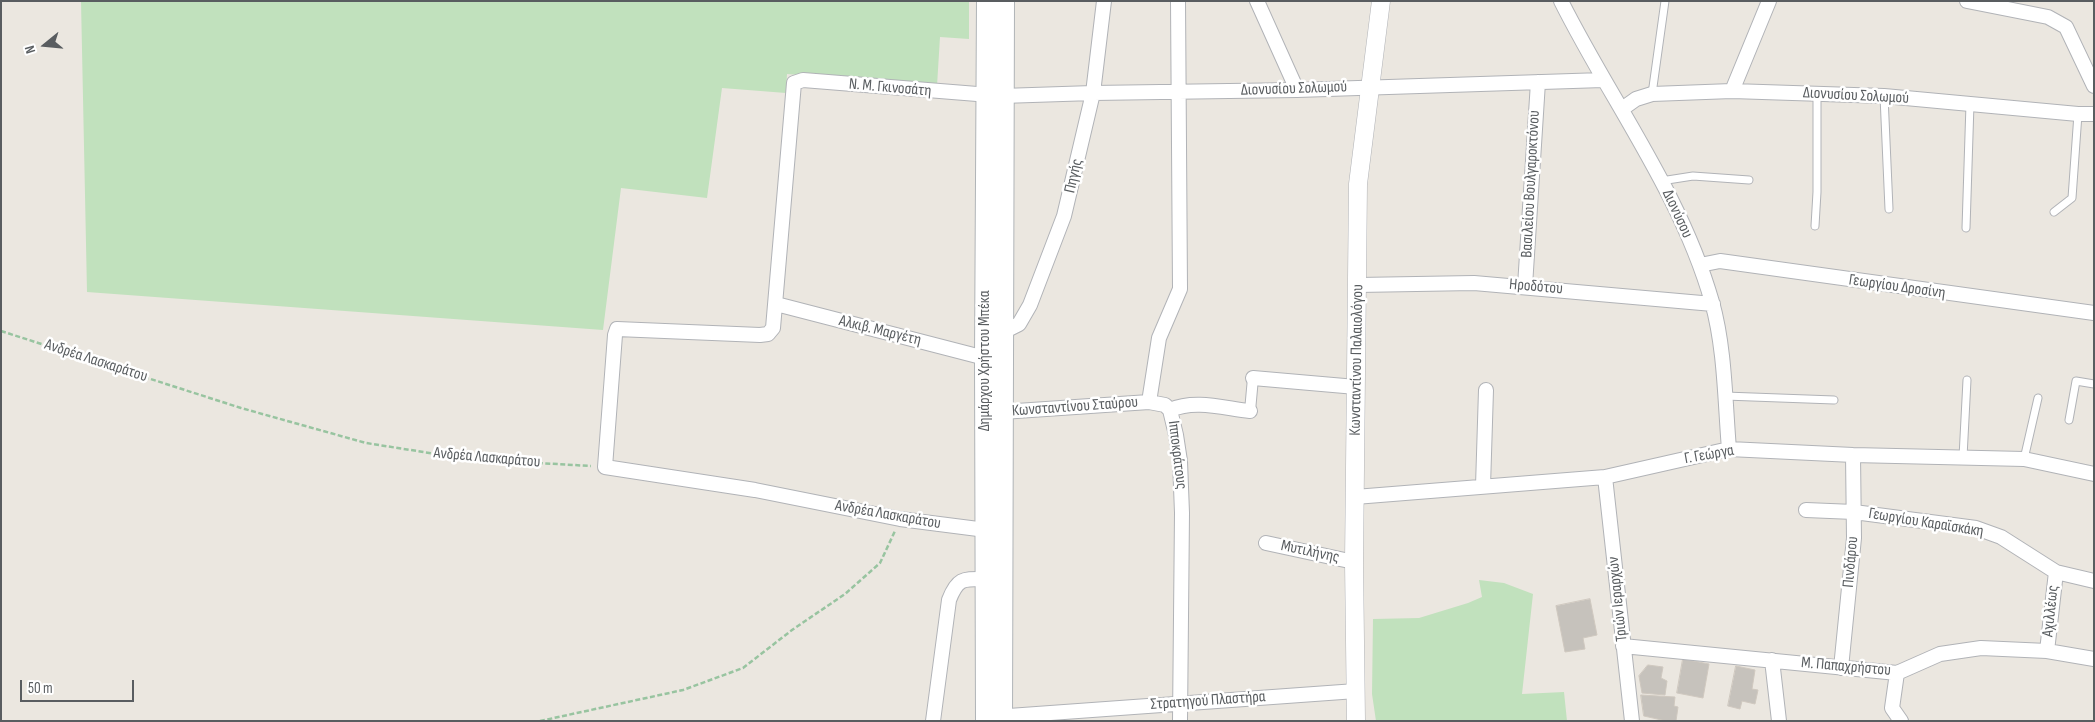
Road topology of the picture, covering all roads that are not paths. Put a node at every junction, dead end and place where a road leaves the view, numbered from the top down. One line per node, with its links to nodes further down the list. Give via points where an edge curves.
1 (987, 1): 21 (main road, Δημάρχου Χρήστου Μπέκα)
2 (1004, 1): 21 (main road, Δημάρχου Χρήστου Μπέκα)
3 (1104, 1): 18 (street, Πηγής)
4 (1178, 1): 17 (street)
5 (1257, 1): 15 (street)
6 (1381, 1): 13 (street, Κωνσταντίνου Παλαιολόγου)
7 (1561, 1): 11 (street, Διονύσου)
8 (1665, 1): 19 (lane)
9 (1769, 1): 16 (street)
10 (1967, 1): 14 (street, via 2048,17 2066,27)
11 (1603, 80): 12 (street, Διονυσίου Σολωμού); 24 (street, Διονύσου)
12 (1538, 82): 13 (street, Διονυσίου Σολωμού); 35 (street, Βασιλείου Βουλγαροκτόνου)
13 (1370, 86): 15 (street, Διονυσίου Σολωμού); 34 (street, Κωνσταντίνου Παλαιολόγου, via 1358,184)
14 (2094, 86)
15 (1297, 90): 17 (street, Διονυσίου Σολωμού)
16 (1732, 91): 19 (street, Διονυσίου Σολωμού); 20 (street, Διονυσίου Σολωμού)
17 (1179, 92): 18 (street, Διονυσίου Σολωμού); 49 (street, via 1180,289 1159,338)
18 (1093, 93): 21 (street, Διονυσίου Σολωμού); 39 (street, Πηγής, via 1061,225 1030,305 1019,324)
19 (1652, 94): 24 (street, Διονυσίου Σολωμού)
20 (1817, 94): 22 (street, Διονυσίου Σολωμού); 31 (lane)
21 (994, 96): 36 (street, Ν. Μ. Γκινοσάτη, via 803,80 794,83); 39 (main road, Δημάρχου Χρήστου Μπέκα); 40 (main road, Δημάρχου Χρήστου Μπέκα)
22 (1884, 96): 23 (street, Διονυσίου Σολωμού); 29 (lane)
23 (1970, 104): 25 (street, Διονυσίου Σολωμού); 32 (lane)
24 (1622, 108): 28 (street, Διονύσου)
25 (2078, 114): 26 (street, Διονυσίου Σολωμού); 30 (lane, via 2072,198)
26 (2094, 114)
27 (1749, 180): 28 (lane, via 1693,176)
28 (1661, 181): 33 (street, Διονύσου)
29 (1890, 209)
30 (2054, 212)
31 (1815, 226)
32 (1966, 228)
33 (1700, 265): 37 (street, Διονύσου); 38 (street, Γεωργίου Δροσίνη, via 1720,261)
34 (1358, 285): 35 (street, Ηροδότου, via 1474,283); 44 (street, Κωνσταντίνου Παλαιολόγου)
35 (1525, 286): 37 (street, Ηροδότου)
36 (776, 304): 40 (street, Αλκιβ. Μαργέτη); 64 (street, Ανδρέα Λασκαράτου, via 773,328 768,334 617,329 604,467 755,490 900,519)
37 (1713, 304): 46 (street, Διονύσου, via 1724,373)
38 (2094, 313)
39 (1002, 329): 52 (main road, Δημάρχου Χρήστου Μπέκα)
40 (985, 358): 64 (main road, Δημάρχου Χρήστου Μπέκα)
41 (1253, 378): 44 (street); 51 (street)
42 (1967, 380): 56 (lane)
43 (2094, 384): 53 (lane, via 2076,381)
44 (1356, 387): 61 (street, Κωνσταντίνου Παλαιολόγου)
45 (1486, 390): 60 (street)
46 (1724, 396): 48 (lane); 54 (street, Διονύσου)
47 (2038, 398): 57 (lane)
48 (1834, 400)
49 (1149, 402): 50 (street, Ιπποκράτους, via 1165,405); 52 (street, Κωνσταντίνου Σταύρου)
50 (1170, 410): 51 (street, via 1192,404); 77 (street, Ιπποκράτους, via 1182,488)
51 (1250, 411)
52 (1002, 412): 79 (main road, Δημάρχου Χρήστου Μπέκα)
53 (2069, 420)
54 (1729, 449): 55 (street, Γ. Γεώργα); 59 (street, Γ. Γεώργα)
55 (1853, 455): 56 (street, Γ. Γεώργα); 63 (street, Πινδάρου)
56 (1964, 457): 57 (street, Γ. Γεώργα)
57 (2024, 459): 58 (street, Γ. Γεώργα)
58 (2094, 474)
59 (1605, 477): 60 (street, Γ. Γεώργα); 70 (street, Τριών Ιεραρχών)
60 (1483, 486): 61 (street, Γ. Γεώργα)
61 (1355, 497): 66 (street, Κωνσταντίνου Παλαιολόγου)
62 (1806, 510): 63 (street, Γεωργίου Καραϊσκάκη)
63 (1854, 512): 67 (street, Γεωργίου Καραϊσκάκη, via 1976,528 2001,537); 74 (street, Πινδάρου)
64 (986, 530): 68 (main road, Δημάρχου Χρήστου Μπέκα)
65 (1266, 543): 66 (street, Μυτιλήνης)
66 (1354, 562): 76 (street, Κωνσταντίνου Παλαιολόγου)
67 (2056, 572): 69 (street, Γεωργίου Καραϊσκάκη); 71 (street, Αχιλλέως)
68 (986, 579): 79 (main road, Δημάρχου Χρήστου Μπέκα); 80 (street, via 964,579 954,586 948,600)
69 (2094, 581)
70 (1624, 646): 73 (street, Μ. Παπαχρήστου); 83 (street, Τριών Ιεραρχών)
71 (2047, 651): 72 (street, Μ. Παπαχρήστου); 75 (street, Μ. Παπαχρήστου, via 1982,648 1940,654)
72 (2094, 658)
73 (1772, 660): 74 (street, Μ. Παπαχρήστου); 84 (street)
74 (1841, 668): 75 (street, Μ. Παπαχρήστου)
75 (1897, 673): 85 (street, via 1892,708)
76 (1356, 691): 77 (street, Στρατηγού Πλαστήρα); 82 (street, Κωνσταντίνου Παλαιολόγου)
77 (1181, 703): 78 (street, Στρατηγού Πλαστήρα); 81 (street, Ιπποκράτους)
78 (1040, 717): 79 (street, Στρατηγού Πλαστήρα)
79 (994, 719)
80 (933, 721)
81 (1180, 721)
82 (1356, 721)
83 (1632, 721)
84 (1779, 721)
85 (1901, 721)

